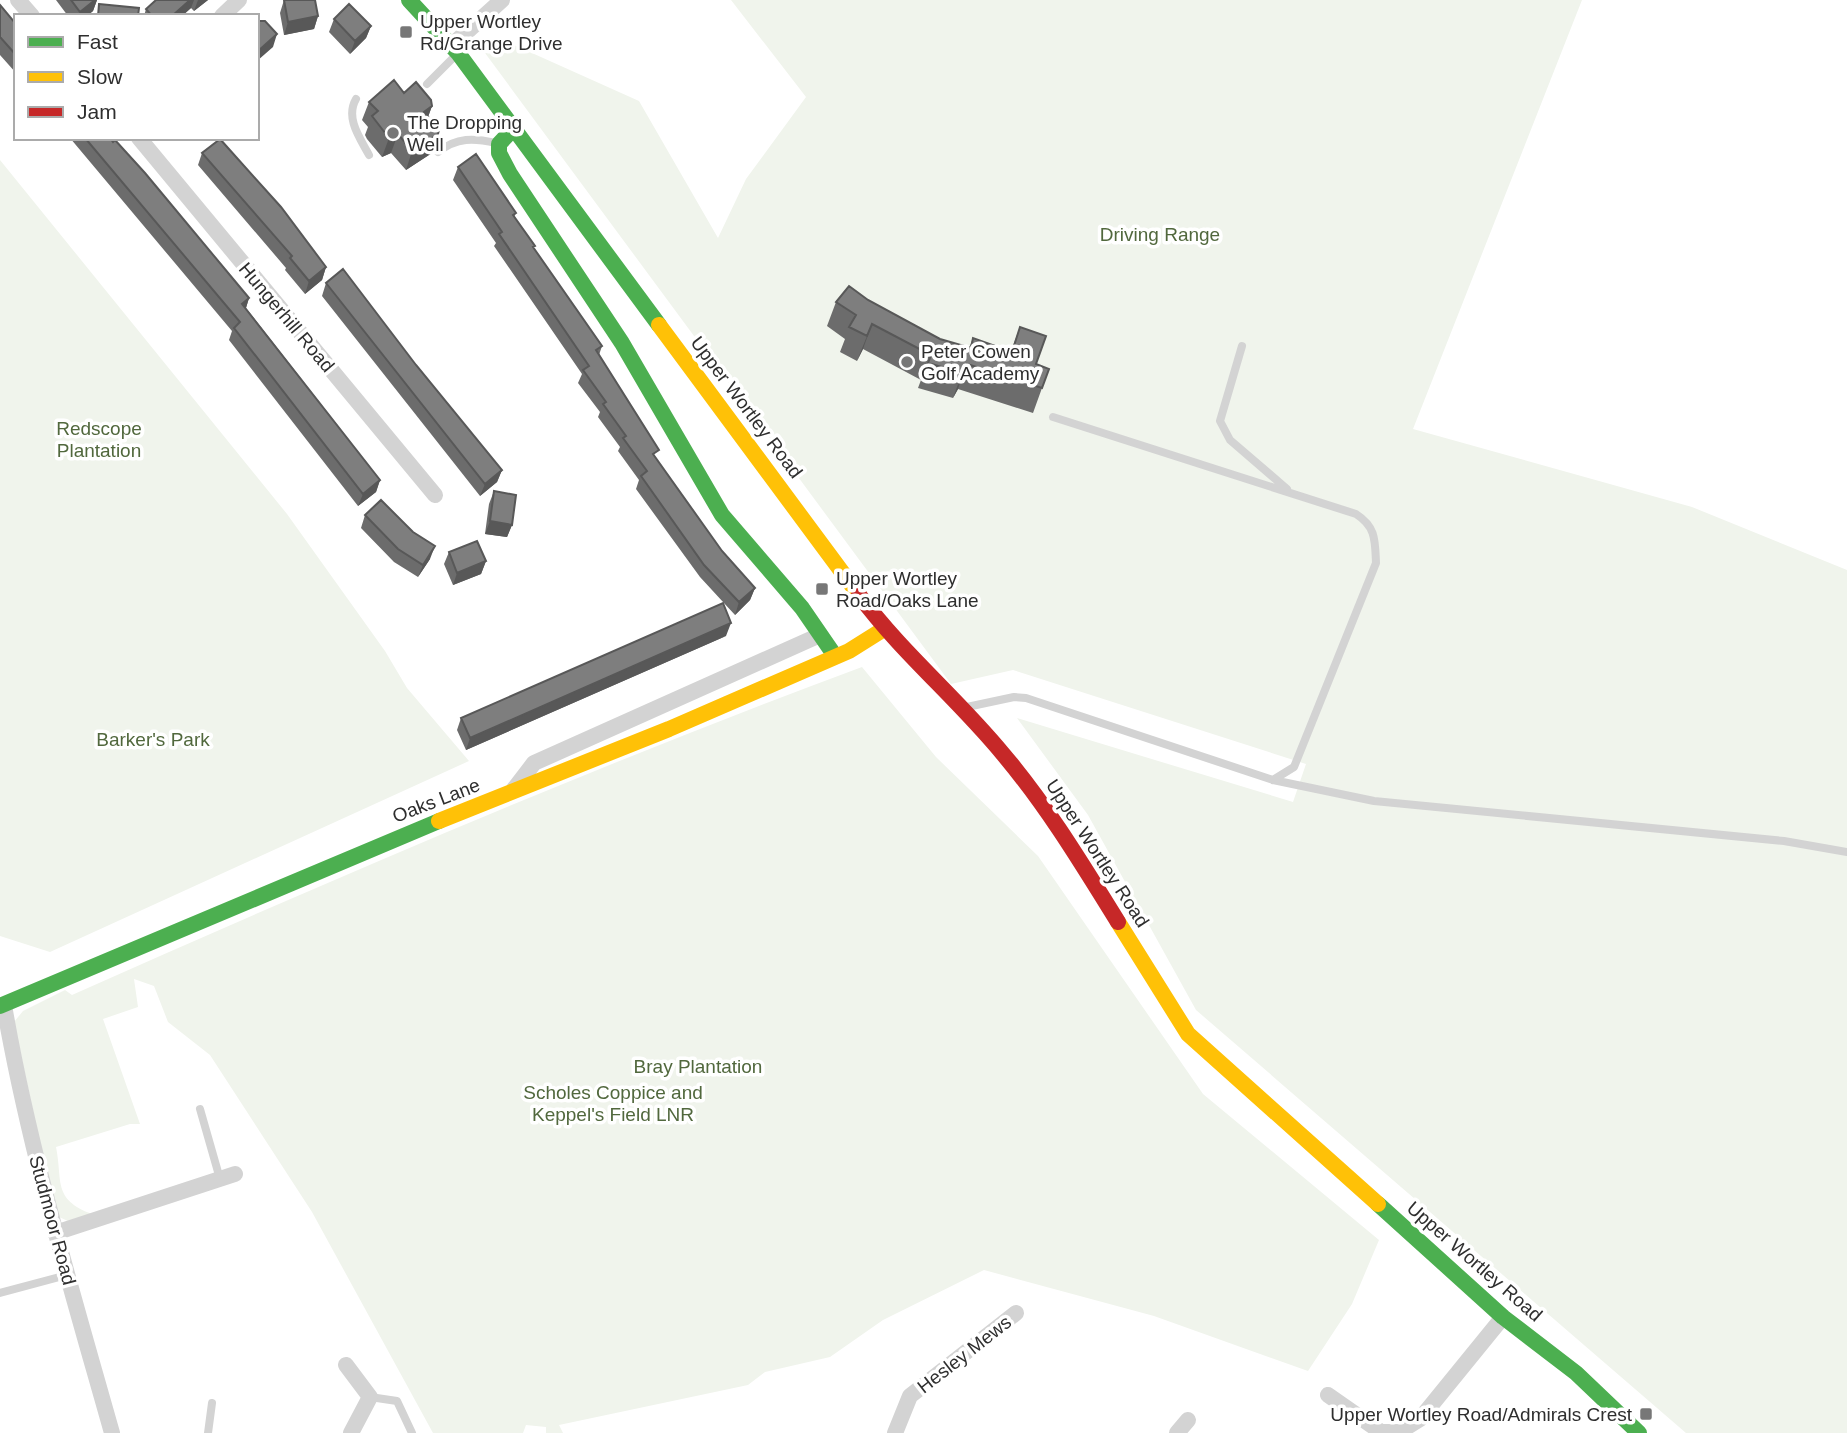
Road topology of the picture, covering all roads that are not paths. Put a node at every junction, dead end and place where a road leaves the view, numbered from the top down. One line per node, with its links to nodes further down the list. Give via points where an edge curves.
1 (18, 0): 5 (street)
2 (239, 0): 6 (street)
3 (409, 0): 7 (main road, Upper Wortley Road)
4 (502, 0): 7 (street)
5 (30, 14)
6 (224, 14)
7 (454, 49): 8 (lane); 10 (main road, Upper Wortley Road)
8 (427, 85)
9 (356, 99): 14 (lane, via 351,108 353,122)
10 (514, 128): 12 (main road); 19 (main road, Upper Wortley Road)
11 (141, 140): 18 (street, Hungerhill Road)
12 (499, 144): 13 (lane, via 464,139); 20 (main road, via 510,174 622,343 722,515)
13 (438, 152)
14 (369, 155)
15 (1242, 346): 17 (lane, via 1220,421 1230,440)
16 (1053, 417): 17 (lane)
17 (1292, 493): 23 (lane, via 1367,522 1375,533 1376,563 1294,767)
18 (435, 495)
19 (884, 629): 21 (main road, Oaks Lane); 22 (main road, Upper Wortley Road)
20 (820, 635): 21 (main road); 24 (street, via 534,763)
21 (835, 656): 24 (main road, Oaks Lane)
22 (958, 708): 23 (lane, via 1026,698); 35 (main road, Upper Wortley Road, via 1001,751 1049,811 1188,1034)
23 (1273, 780): 25 (lane, via 1374,801 1784,841)
24 (511, 793): 26 (main road, Oaks Lane, via 341,860)
25 (1847, 852)
26 (2, 1006): 27 (street, Studmoor Road)
27 (16, 1078): 28 (street); 31 (street, Studmoor Road)
28 (0, 1084)
29 (200, 1109): 30 (lane)
30 (228, 1177): 31 (street)
31 (55, 1233): 32 (street, Studmoor Road)
32 (67, 1275): 33 (lane); 40 (street, Studmoor Road)
33 (0, 1293)
34 (1016, 1313): 44 (street, Hesley Mews, via 910,1396)
35 (1503, 1317): 37 (street, via 1420,1419 1399,1432 1381,1432); 45 (main road, Upper Wortley Road, via 1576,1373)
36 (346, 1365): 38 (street)
37 (1328, 1395)
38 (370, 1397): 42 (street); 43 (lane, via 397,1401)
39 (212, 1403): 41 (lane)
40 (112, 1433)
41 (208, 1433)
42 (351, 1433)
43 (412, 1433)
44 (895, 1433)
45 (1639, 1433)

